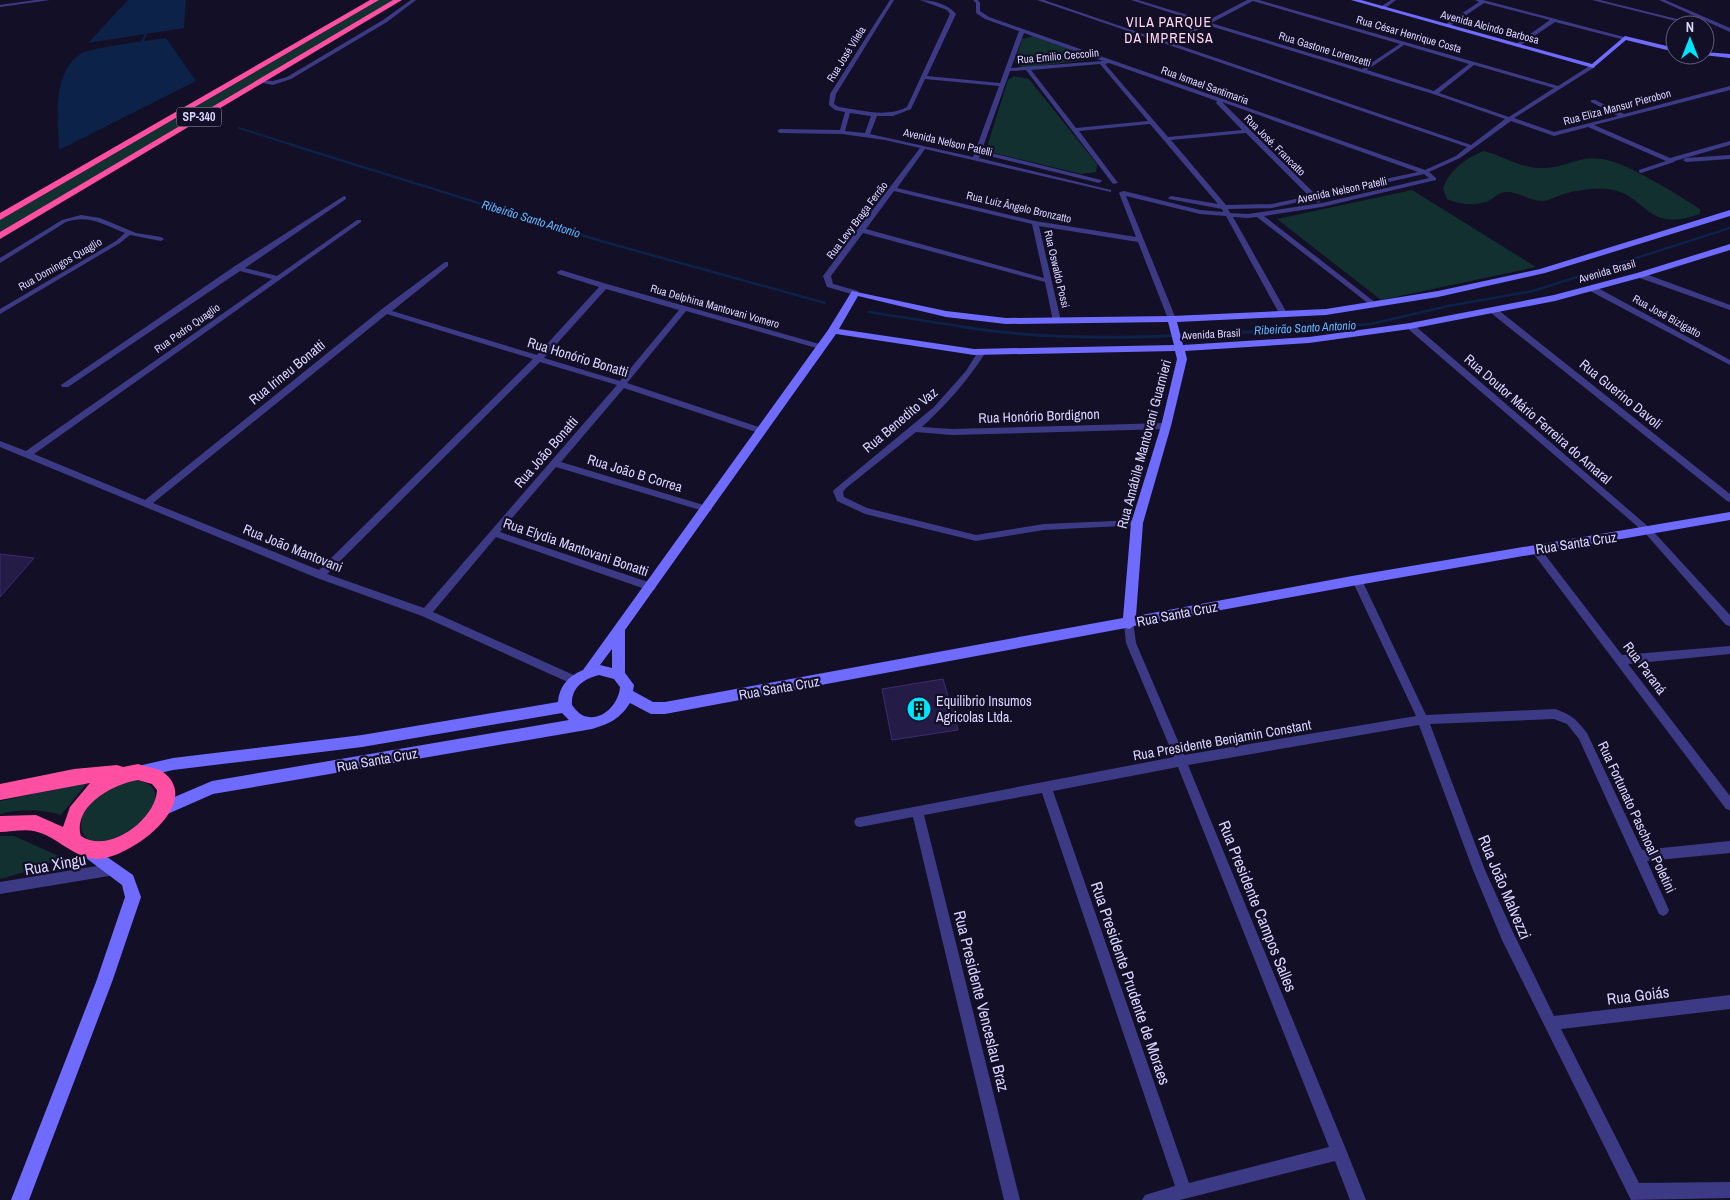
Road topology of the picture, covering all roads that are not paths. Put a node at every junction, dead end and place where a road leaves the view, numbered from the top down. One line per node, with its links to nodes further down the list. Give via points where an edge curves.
1 (48, 0): 17 (street)
2 (375, 0): 85 (highway, SP-340)
3 (398, 0): 43 (highway, SP-340)
4 (414, 0): 43 (street, via 378,26 289,78 273,83)
5 (892, 0): 50 (street, Rua José Vilela, via 831,97 834,108)
6 (922, 0): 42 (street, via 946,8 953,14)
7 (975, 0): 26 (street, Rua Ismael Santimaria, via 979,14)
8 (1039, 0): 29 (street)
9 (1133, 0): 22 (street, Rua Gastone Lorenzetti)
10 (1253, 0): 22 (street); 30 (street, Rua César Henrique Costa)
11 (1354, 0): 18 (main road, Avenida Alcindo Barbosa)
12 (1394, 0): 18 (street)
13 (1477, 0): 16 (street)
14 (1594, 0): 20 (street)
15 (1661, 0): 19 (street)
16 (1483, 2): 21 (street); 24 (street)
17 (0, 6)
18 (1382, 8): 24 (main road, Avenida Alcindo Barbosa)
19 (1695, 15)
20 (1665, 17)
21 (1554, 20): 28 (street); 31 (street)
22 (1207, 23): 29 (street); 41 (street, Rua Gastone Lorenzetti)
23 (1715, 24): 27 (street)
24 (1448, 26): 31 (main road, Avenida Alcindo Barbosa)
25 (1715, 29): 27 (street)
26 (1022, 30): 35 (street, Rua Ismael Santimaria); 40 (street)
27 (1730, 31)
28 (1625, 38): 32 (main road); 38 (main road, Avenida Nelson Patelli)
29 (1168, 43): 65 (street)
30 (1404, 44): 37 (street, Rua César Henrique Costa); 41 (street)
31 (1518, 45): 38 (main road, Avenida Alcindo Barbosa)
32 (1665, 48)
33 (1715, 55): 34 (main road)
34 (1730, 56)
35 (1109, 61): 36 (street, Rua Emilio Ceccolin); 48 (street, Rua Ismael Santimaria)
36 (1101, 62): 39 (street, Rua Emilio Ceccolin); 54 (street)
37 (1473, 63): 45 (street, Rua César Henrique Costa); 47 (street)
38 (1592, 66): 45 (street, Avenida Nelson Patelli)
39 (1028, 69): 40 (street, Rua Emilio Ceccolin); 58 (street)
40 (1008, 70): 44 (street)
41 (1363, 71): 47 (street, Rua Gastone Lorenzetti)
42 (924, 77): 44 (street); 51 (street, via 906,110 893,114)
43 (260, 82): 90 (highway, SP-340)
44 (1001, 85): 68 (street)
45 (1559, 88): 53 (street, Avenida Nelson Patelli)
46 (1730, 88): 52 (street, Rua Eliza Mansur Pierobon)
47 (1435, 93): 53 (street, Rua Gastone Lorenzetti)
48 (1215, 99): 60 (street, Rua José. Francatto); 73 (street, Rua Ismael Santimaria)
49 (1593, 101): 52 (street)
50 (848, 110): 51 (street); 57 (street)
51 (875, 113): 61 (street)
52 (1623, 116): 56 (street, Rua Eliza Mansur Pierobon)
53 (1511, 118): 56 (street, Rua Eliza Mansur Pierobon, via 1554,134); 65 (street, Avenida Nelson Patelli)
54 (1153, 122): 58 (street); 62 (street)
55 (788, 125): 57 (street, Avenida Nelson Patelli)
56 (1588, 125): 70 (street)
57 (843, 130): 59 (street, Avenida Nelson Patelli); 61 (street, Avenida Nelson Patelli)
58 (1075, 130): 71 (street)
59 (780, 131)
60 (1246, 131): 62 (street); 79 (street, Rua José. Francatto)
61 (868, 132): 64 (street, Avenida Nelson Patelli); 66 (street, Avenida Nelson Patelli)
62 (1167, 139): 81 (street)
63 (1730, 143): 70 (street)
64 (924, 147): 68 (street, Avenida Nelson Patelli); 76 (street, Rua Levy Braga Ferrão)
65 (1472, 147): 73 (street, Avenida Nelson Patelli, via 1450,162)
66 (961, 148)
67 (970, 150): 68 (street, Avenida Nelson Patelli)
68 (978, 155): 74 (street, Avenida Nelson Patelli); 75 (street, Avenida Nelson Patelli)
69 (1730, 157): 70 (street)
70 (1670, 160): 72 (street)
71 (1104, 168): 74 (street); 75 (street)
72 (1641, 170)
73 (1425, 172): 79 (street, Avenida Nelson Patelli); 80 (street, Avenida Nelson Patelli, via 1434,180)
74 (1080, 176): 75 (street, Avenida Nelson Patelli)
75 (1111, 186): 77 (street)
76 (894, 188): 87 (street, Rua Luiz Ângelo Bronzatto); 88 (street, Rua Levy Braga Ferrão)
77 (1124, 191): 81 (street, Avenida Nelson Patelli); 84 (street, Avenida Nelson Patelli, via 1189,210); 92 (street, Rua Amábile Mantovani Guarnieri)
78 (344, 198): 98 (street)
79 (1315, 198): 80 (street, Rua José. Francatto); 81 (street, Avenida Nelson Patelli, via 1272,206)
80 (1322, 205): 83 (street, Avenida Nelson Patelli)
81 (1224, 208): 84 (street)
82 (1730, 213): 106 (main road, Avenida Brasil, via 1542,271)
83 (1259, 215): 84 (street, Avenida Nelson Patelli); 106 (street)
84 (1227, 216): 112 (street)
85 (0, 217)
86 (359, 221): 101 (street, Rua Pedro Quaglio)
87 (1035, 223): 92 (street, Rua Luiz Ângelo Bronzatto); 102 (street, Rua Oswaldo Possi)
88 (860, 230): 102 (street); 105 (street, Rua Levy Braga Ferrão, via 827,278 828,284)
89 (129, 233): 91 (street); 96 (street, via 92,218 74,217); 111 (street, Rua Domingos Quaglio)
90 (0, 236)
91 (161, 239)
92 (1141, 240): 113 (street, Rua Amábile Mantovani Guarnieri)
93 (1730, 247): 94 (main road, Avenida Brasil)
94 (1714, 253): 95 (main road); 100 (main road, Avenida Brasil)
95 (1730, 256)
96 (0, 261)
97 (445, 264): 109 (street, Rua Irineu Bonatti)
98 (238, 268): 101 (street); 122 (street)
99 (561, 272): 103 (street, Rua Delphina Mantovani Vomero)
100 (1640, 275): 104 (main road, Avenida Brasil); 107 (street)
101 (278, 278): 128 (street, Rua Pedro Quaglio)
102 (1048, 281): 114 (street, Rua Oswaldo Possi)
103 (604, 286): 108 (street, Rua Delphina Mantovani Vomero); 120 (street)
104 (1593, 289): 110 (main road, Avenida Brasil); 121 (street, Rua José Bizigatto)
105 (855, 293): 114 (main road, Avenida Brasil, via 965,317); 116 (main road)
106 (1373, 305): 112 (main road, Avenida Brasil)
107 (1730, 308)
108 (684, 309): 118 (street, Rua Delphina Mantovani Vomero); 123 (street, Rua João Bonatti)
109 (385, 311): 120 (street, Rua Honório Bonatti); 131 (street, Rua Irineu Bonatti)
110 (1494, 311): 115 (main road, Avenida Brasil); 130 (street, Rua Guerino Davoli)
111 (0, 312)
112 (1284, 315): 113 (main road, Avenida Brasil)
113 (1173, 320): 114 (main road, Avenida Brasil); 117 (main road, Rua Amábile Mantovani Guarnieri)
114 (1058, 321)
115 (1410, 326): 117 (main road, Avenida Brasil, via 1309,340); 135 (street, Rua Doutor Mário Ferreira do Amaral)
116 (833, 331): 118 (main road); 119 (main road, Avenida Brasil)
117 (1180, 345): 119 (main road, Avenida Brasil); 124 (main road, Rua Amábile Mantovani Guarnieri, via 1182,359)
118 (820, 347): 126 (main road)
119 (982, 352): 125 (street, Rua Benedito Vaz, via 944,403)
120 (539, 358): 123 (street, Rua Honório Bonatti); 138 (street)
121 (1730, 363)
122 (65, 385)
123 (624, 385): 126 (street, Rua Honório Bonatti); 129 (street, Rua João Bonatti)
124 (1166, 426): 125 (street, Rua Honório Bordignon, via 952,432); 134 (main road, Rua Amábile Mantovani Guarnieri)
125 (913, 429): 134 (street, Rua Benedito Vaz, via 843,486 838,495 845,503 865,511 976,538 1044,527)
126 (762, 431): 132 (main road)
127 (0, 444): 128 (street, Rua João Mantovani)
128 (28, 454): 131 (street, Rua João Mantovani)
129 (554, 463): 132 (street, Rua João B Correa); 136 (street, Rua João Bonatti)
130 (1730, 499)
131 (147, 503): 138 (street, Rua João Mantovani)
132 (707, 509): 140 (main road)
133 (1730, 516): 135 (main road, Rua Santa Cruz)
134 (1137, 523): 143 (main road, Rua Amábile Mantovani Guarnieri)
135 (1648, 532): 137 (main road, Rua Santa Cruz); 142 (street, Rua Doutor Mário Ferreira do Amaral)
136 (493, 533): 140 (street, Rua Elydia Mantovani Bonatti); 141 (street, Rua João Bonatti)
137 (1536, 550): 139 (main road, Rua Santa Cruz); 146 (street, Rua Paraná)
138 (320, 575): 141 (street, Rua João Mantovani)
139 (1357, 580): 143 (main road, Rua Santa Cruz); 152 (street, Rua João Malvezzi)
140 (651, 587): 144 (main road)
141 (426, 613): 149 (street, Rua João Mantovani)
142 (1730, 622)
143 (1129, 624): 150 (main road, Rua Santa Cruz, via 665,708 651,708); 157 (street, Rua Presidente Campos Salles, via 1131,643)
144 (619, 628): 147 (main road); 148 (main road)
145 (1730, 650): 146 (street)
146 (1620, 660): 161 (street, Rua Paraná)
147 (588, 672): 148 (main road, via 598,670); 149 (main road)
148 (618, 674): 150 (main road, via 626,683)
149 (574, 680): 151 (main road, via 565,693)
150 (628, 695): 153 (main road, via 620,710)
151 (565, 707): 153 (main road, via 575,719); 154 (main road, Rua Santa Cruz)
152 (1423, 720): 155 (street, Rua Presidente Benjamin Constant, via 1555,714 1571,721); 157 (street, Rua Presidente Benjamin Constant); 173 (street, Rua João Malvezzi, via 1479,870)
153 (594, 722): 156 (main road, Rua Santa Cruz)
154 (464, 724): 156 (main road); 158 (main road, Rua Santa Cruz, via 362,741 173,764)
155 (1582, 736): 168 (street, Rua Fortunato Paschoal Poletini)
156 (463, 746): 162 (main road, Rua Santa Cruz, via 212,788)
157 (1181, 761): 159 (street, Rua Presidente Benjamin Constant); 174 (street, Rua Presidente Campos Salles)
158 (138, 772): 160 (highway, via 74,777); 162 (highway, via 160,778 165,786); 166 (highway, via 111,779 88,794 71,825)
159 (1046, 787): 163 (street, Rua Presidente Benjamin Constant); 176 (street, Rua Presidente Prudente de Moraes)
160 (0, 792)
161 (1730, 805)
162 (163, 809): 166 (highway, via 149,827 129,842 98,850)
163 (917, 811): 164 (street, Rua Presidente Benjamin Constant); 179 (street, Rua Presidente Venceslau Braz)
164 (860, 822)
165 (0, 824): 166 (highway, via 36,823)
166 (80, 846): 169 (main road)
167 (1730, 847): 168 (street)
168 (1639, 856): 171 (street, Rua Fortunato Paschoal Poletini)
169 (115, 870): 170 (street, Rua Xingu); 178 (main road, via 128,880 133,897 104,982)
170 (0, 888)
171 (1663, 910)
172 (1730, 1002): 173 (street, Rua Goiás)
173 (1551, 1023): 177 (street, Rua João Malvezzi)
174 (1340, 1152): 176 (street); 181 (street, Rua Presidente Campos Salles)
175 (1730, 1190): 177 (street)
176 (1184, 1191): 180 (street)
177 (1636, 1196)
178 (20, 1200)
179 (1012, 1200)
180 (1150, 1200)
181 (1358, 1200)

